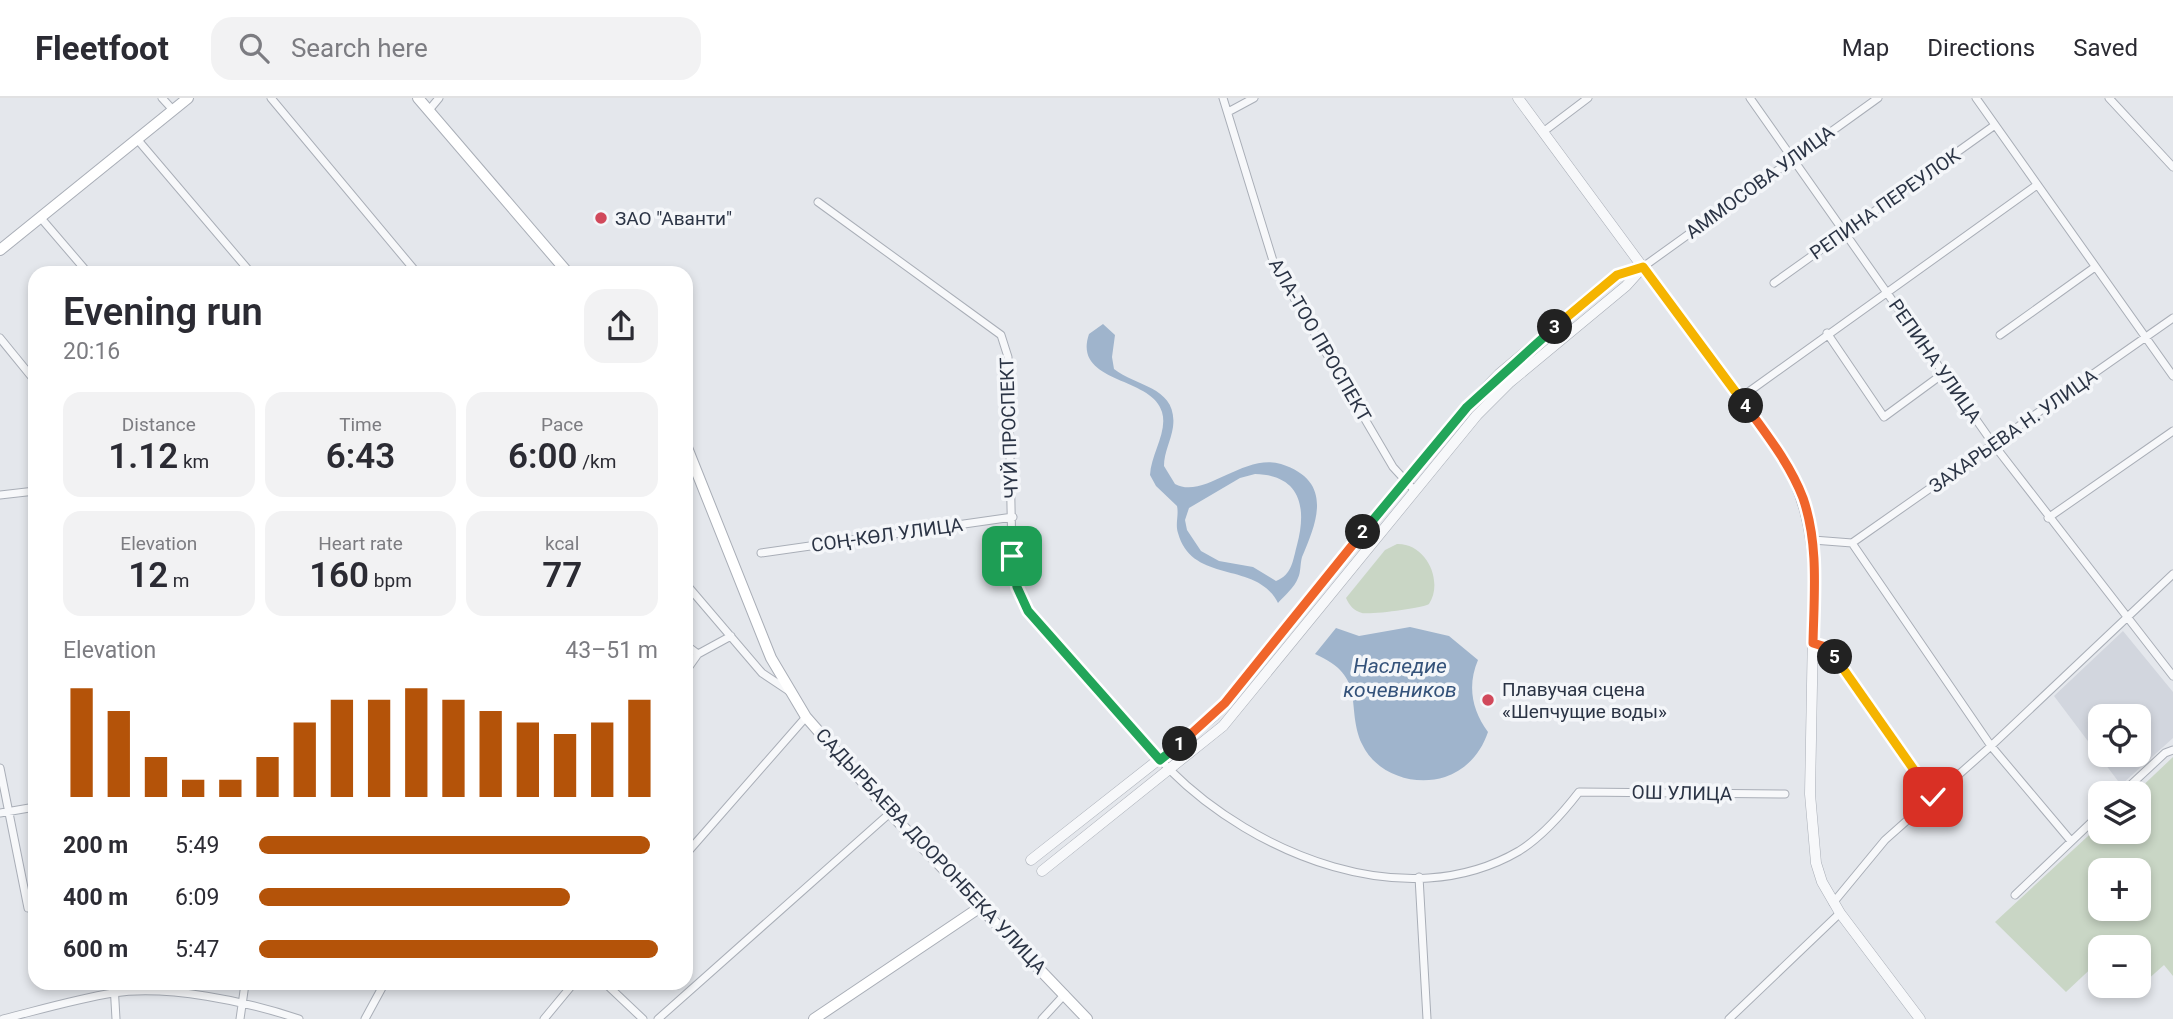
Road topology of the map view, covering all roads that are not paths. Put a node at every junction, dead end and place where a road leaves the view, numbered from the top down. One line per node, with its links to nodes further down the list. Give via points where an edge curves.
1 (162, 98): 15 (street)
2 (188, 98): 15 (main road)
3 (271, 98): 30 (street)
4 (418, 98): 16 (main road)
5 (425, 98): 16 (main road)
6 (439, 98): 16 (street)
7 (1223, 98): 17 (street, АЛА-ТОО ПРОСПЕКТ)
8 (1254, 98): 17 (street)
9 (1518, 98): 19 (street)
10 (1588, 98): 19 (street)
11 (1750, 98): 21 (street, РЕПИНА УЛИЦА)
12 (1878, 98): 21 (street, АММОСОВА УЛИЦА)
13 (1976, 98): 18 (street)
14 (2109, 98): 22 (street)
15 (173, 110): 20 (main road)
16 (429, 110): 31 (main road)
17 (1228, 112): 48 (street, АЛА-ТОО ПРОСПЕКТ, via 1279,273)
18 (1996, 125): 23 (street); 26 (street, РЕПИНА ПЕРЕУЛОК)
19 (1543, 132): 32 (street)
20 (137, 139): 25 (main road); 29 (street)
21 (1794, 158): 26 (street, РЕПИНА УЛИЦА); 32 (street, АММОСОВА УЛИЦА)
22 (2173, 167)
23 (2037, 185): 33 (street); 35 (street)
24 (818, 202): 52 (street, ЧҮЙ ПРОСПЕКТ, via 1001,335 1008,358)
25 (40, 217): 27 (main road); 28 (street)
26 (1846, 232): 34 (street, РЕПИНА ПЕРЕУЛОК); 35 (street, РЕПИНА УЛИЦА)
27 (0, 250)
28 (82, 266)
29 (245, 266)
30 (411, 266)
31 (562, 266)
32 (1643, 267): 44 (street); 48 (street, via 1617,275 1500,374); 49 (street, via 1501,391)
33 (2095, 267): 38 (street); 40 (street)
34 (1774, 283)
35 (1886, 291): 37 (street); 42 (street, РЕПИНА УЛИЦА)
36 (2173, 318): 40 (street, ЗАХАРЬЕВА Н. УЛИЦА)
37 (1827, 333): 42 (street, via 1884,417); 44 (street)
38 (2000, 335)
39 (0, 338): 41 (street)
40 (2146, 338): 43 (street); 46 (street, ЗАХАРЬЕВА Н. УЛИЦА)
41 (28, 372)
42 (1944, 373): 46 (street, РЕПИНА УЛИЦА)
43 (2173, 376)
44 (1740, 398): 54 (street, via 1794,477)
45 (2173, 431): 53 (street)
46 (1994, 445): 53 (street, РЕПИНА УЛИЦА); 55 (street, ЗАХАРЬЕВА Н. УЛИЦА)
47 (693, 463): 66 (main road, САДЫРБАЕВА ДООРОНБЕКА УЛИЦА, via 771,658)
48 (1404, 481): 49 (street, АЛА-ТОО ПРОСПЕКТ); 70 (street, via 1225,703)
49 (1415, 491): 72 (street, via 1223,726)
50 (28, 492): 51 (street)
51 (0, 495)
52 (1013, 517): 56 (street, СОҢ-КӨЛ УЛИЦА); 70 (street, ЧҮЙ ПРОСПЕКТ, via 1014,571 1028,611)
53 (2048, 518): 59 (street, РЕПИНА УЛИЦА)
54 (1813, 540): 55 (street); 61 (street)
55 (1852, 543): 68 (street)
56 (761, 553)
57 (2173, 574): 59 (street)
58 (693, 592): 60 (street)
59 (2126, 619): 65 (street, РЕПИНА УЛИЦА); 68 (street)
60 (731, 636): 63 (street); 66 (street, via 762,673)
61 (1813, 643): 76 (street, via 1829,648); 87 (street, via 1813,843 1822,882)
62 (693, 650): 63 (street)
63 (698, 654): 64 (street)
64 (693, 661)
65 (2173, 676)
66 (791, 692): 67 (main road, САДЫРБАЕВА ДООРОНБЕКА УЛИЦА)
67 (806, 717): 79 (main road, САДЫРБАЕВА ДООРОНБЕКА УЛИЦА); 82 (street)
68 (1991, 746): 76 (street); 81 (street)
69 (2173, 750): 73 (street)
70 (1160, 760): 72 (street, ЧҮЙ ПРОСПЕКТ); 83 (street)
71 (0, 768): 78 (street)
72 (1170, 770): 84 (street); 85 (street, ЧҮЙ ПРОСПЕКТ, via 1208,805 1285,849 1360,872)
73 (2135, 781)
74 (1579, 792): 75 (street, ОШ УЛИЦА); 85 (street, ЧҮЙ ПРОСПЕКТ, via 1553,823 1518,851 1474,869)
75 (1785, 794)
76 (1933, 797): 87 (street, via 1885,840)
77 (28, 808): 78 (street)
78 (4, 812): 88 (street)
79 (890, 813): 89 (main road, САДЫРБАЕВА ДООРОНБЕКА УЛИЦА); 91 (street)
80 (2088, 825): 81 (street)
81 (2071, 841): 86 (street)
82 (693, 846)
83 (1031, 860)
84 (1042, 871)
85 (1419, 877): 112 (street)
86 (2015, 895)
87 (1833, 903): 90 (street)
88 (28, 908)
89 (979, 908): 99 (main road, САДЫРБАЕВА ДООРОНБЕКА УЛИЦА); 109 (main road)
90 (1840, 913): 113 (street); 114 (street)
91 (693, 987)
92 (115, 990): 98 (street)
93 (244, 990): 100 (street)
94 (381, 990): 105 (street)
95 (568, 990): 106 (street)
96 (612, 990): 107 (street)
97 (690, 990): 108 (street)
98 (115, 993): 100 (street, via 178,994); 101 (street); 102 (street)
99 (1065, 994): 110 (street); 111 (main road, САДЫРБАЕВА ДООРОНБЕКА УЛИЦА)
100 (242, 1003): 103 (street); 104 (street)
101 (3, 1019)
102 (116, 1019)
103 (240, 1019)
104 (299, 1019)
105 (365, 1019)
106 (544, 1019)
107 (643, 1019)
108 (657, 1019)
109 (814, 1019)
110 (1042, 1019)
111 (1087, 1019)
112 (1427, 1019)
113 (1729, 1019)
114 (1920, 1019)

